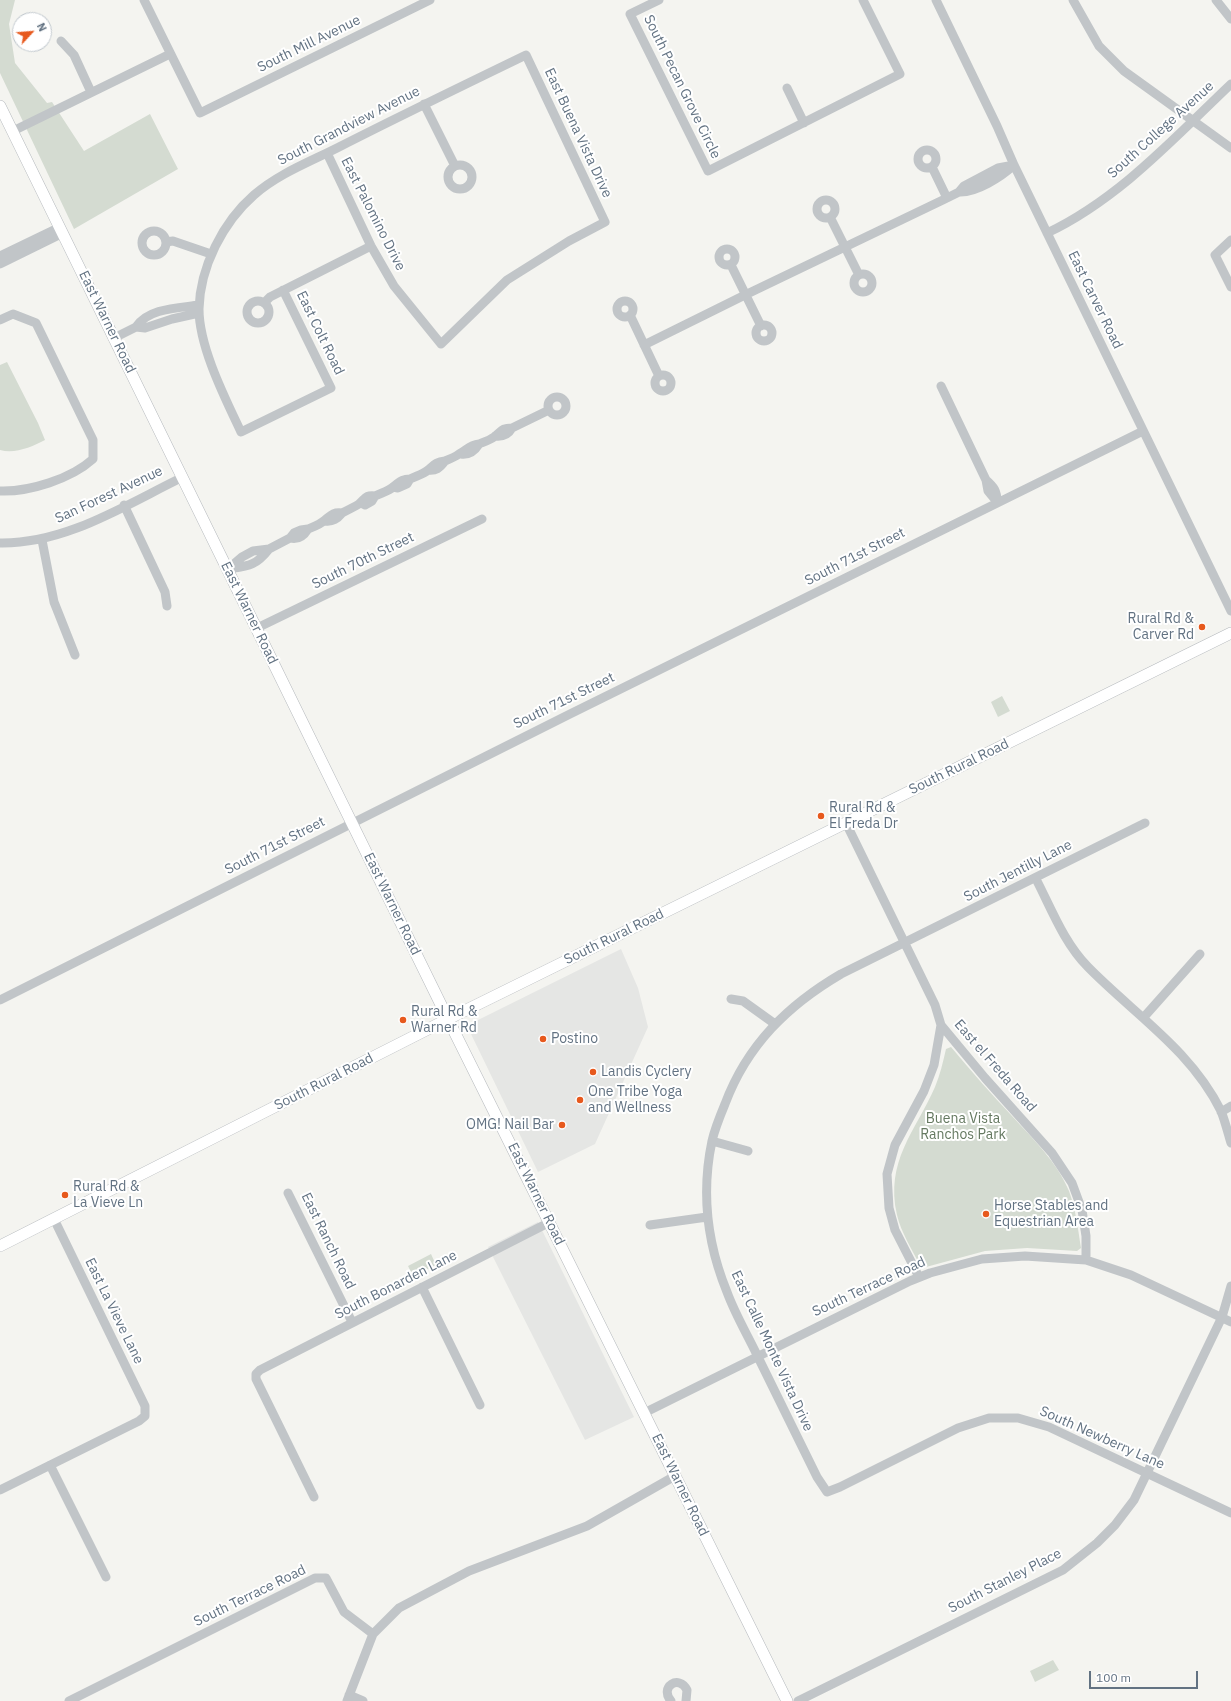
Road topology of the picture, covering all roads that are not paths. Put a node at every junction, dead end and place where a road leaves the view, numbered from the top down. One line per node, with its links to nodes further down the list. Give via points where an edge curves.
1 (144, 0): 10 (street)
2 (430, 0): 10 (street, South Mill Avenue, via 200,113)
3 (659, 0): 18 (street, South Pecan Grove Circle, via 630,14 708,170)
4 (863, 0): 18 (street, South Pecan Grove Circle, via 900,74)
5 (936, 0): 22 (street, East Carver Road)
6 (1073, 0): 17 (street, via 1099,46 1124,71)
7 (1216, 0): 8 (street)
8 (1231, 18)
9 (61, 41): 14 (street, via 74,56)
10 (170, 54): 14 (street)
11 (526, 55): 15 (street, South Grandview Avenue); 47 (street, East Buena Vista Drive, via 605,222 507,280)
12 (1231, 84): 17 (street, South College Avenue)
13 (787, 88): 18 (street)
14 (92, 92): 19 (street)
15 (424, 104): 21 (street, South Grandview Avenue); 23 (street)
16 (0, 106): 19 (main road, East Warner Road)
17 (1192, 121): 20 (street); 28 (street, South College Avenue, via 1129,181 1085,212)
18 (804, 123)
19 (13, 131): 27 (main road, East Warner Road)
20 (1231, 148)
21 (327, 153): 31 (street, East Palomino Drive); 33 (street, South Grandview Avenue, via 280,177 254,195 229,221)
22 (1014, 165): 25 (street, via 998,168); 28 (street, East Carver Road)
23 (455, 166)
24 (932, 167): 25 (street)
25 (947, 198): 32 (street)
26 (830, 217): 32 (street)
27 (61, 230): 34 (street); 35 (street); 46 (main road, East Warner Road)
28 (1047, 233): 52 (street, East Carver Road)
29 (1231, 240): 38 (street, via 1216,255)
30 (166, 242): 33 (street, via 173,241)
31 (371, 246): 39 (street); 47 (street, East Palomino Drive, via 394,286)
32 (845, 247): 37 (street); 40 (street)
33 (212, 254): 42 (street, South Grandview Avenue, via 203,280)
34 (0, 256)
35 (0, 264)
36 (731, 265): 40 (street)
37 (859, 275)
38 (1231, 287)
39 (283, 290): 41 (street); 53 (street, East Colt Road, via 331,388)
40 (745, 295): 45 (street); 48 (street)
41 (264, 303)
42 (199, 309): 46 (street, via 140,320 136,327); 53 (street, South Grandview Avenue, via 205,348)
43 (630, 315): 48 (street)
44 (0, 320): 55 (street, via 13,314 36,323 93,440 93,459 86,466 36,487)
45 (761, 326)
46 (114, 338): 54 (main road, East Warner Road)
47 (441, 344)
48 (644, 345): 49 (street)
49 (660, 376)
50 (940, 386): 56 (street, via 986,480 988,491)
51 (549, 410): 61 (street, via 512,428 502,437 495,436 479,444 475,450 445,462 434,471 428,470 410,479 407,484 398,488 393,487 375,496 372,501 361,503 342,513 338,518 325,521 296,539 290,538 269,548 253,551)
52 (1143, 431): 56 (street, South 71st Street); 63 (street, East Carver Road)
53 (241, 432)
54 (183, 477): 57 (street, San Forest Avenue); 61 (main road, East Warner Road)
55 (0, 491)
56 (997, 502): 67 (street, South 71st Street)
57 (124, 506): 59 (street, San Forest Avenue, via 75,529); 62 (street, via 165,592)
58 (482, 519): 64 (street, South 70th Street)
59 (42, 540): 60 (street, San Forest Avenue); 66 (street, via 54,602)
60 (0, 543)
61 (228, 569): 64 (main road, East Warner Road)
62 (167, 606)
63 (1231, 611)
64 (257, 628): 67 (main road, East Warner Road)
65 (1231, 633): 68 (main road, South Rural Road)
66 (75, 655)
67 (352, 822): 74 (street, South 71st Street); 76 (main road, East Warner Road)
68 (846, 823): 71 (street, East el Freda Road); 76 (main road, South Rural Road)
69 (1145, 823): 70 (street, South Jentilly Lane)
70 (1036, 878): 71 (street, South Jentilly Lane); 75 (street, via 1068,941 1087,966)
71 (904, 944): 77 (street, East Calle Monte Vista Drive, via 819,986); 78 (street, East el Freda Road, via 935,1005)
72 (1200, 954): 75 (street)
73 (731, 999): 77 (street, via 743,1001)
74 (0, 1000)
75 (1144, 1017): 80 (street, via 1178,1050 1203,1081)
76 (448, 1019): 86 (main road, South Rural Road); 87 (main road, East Warner Road)
77 (775, 1024): 81 (street, East Calle Monte Vista Drive, via 753,1050 731,1087)
78 (941, 1025): 90 (street, East el Freda Road, via 984,1078 1052,1153 1072,1183 1082,1210); 91 (street, via 934,1065 924,1092 895,1145 887,1174 889,1208 895,1230)
79 (1231, 1106): 80 (street)
80 (1221, 1112): 82 (street)
81 (712, 1141): 83 (street); 85 (street, East Calle Monte Vista Drive, via 707,1175)
82 (1231, 1143)
83 (748, 1151)
84 (288, 1193): 95 (street, East Ranch Road)
85 (707, 1217): 88 (street); 97 (street, East Calle Monte Vista Drive, via 711,1242 725,1288)
86 (54, 1219): 89 (main road, South Rural Road); 100 (street, East La Vieve Lane, via 145,1406 145,1416)
87 (550, 1222): 93 (street, South Bonarden Lane); 99 (main road, East Warner Road)
88 (650, 1225)
89 (0, 1246)
90 (1086, 1260): 91 (street, South Terrace Road, via 1025,1256 982,1259); 94 (street, South Terrace Road, via 1131,1275)
91 (919, 1277): 97 (street, South Terrace Road)
92 (1231, 1286): 94 (street)
93 (422, 1287): 95 (street, South Bonarden Lane); 98 (street)
94 (1222, 1317): 96 (street, South Terrace Road); 101 (street, South Stanley Place)
95 (352, 1322): 105 (street, South Bonarden Lane, via 256,1374 256,1379)
96 (1231, 1322)
97 (758, 1356): 99 (street, South Terrace Road); 104 (street, East Calle Monte Vista Drive, via 817,1477)
98 (480, 1404)
99 (644, 1413): 102 (main road, East Warner Road)
100 (50, 1465): 103 (street); 107 (street)
101 (1147, 1473): 104 (street, South Newberry Lane, via 1050,1428 1018,1418 989,1418 958,1428); 106 (street, South Newberry Lane); 115 (street, South Stanley Place, via 1134,1500 1115,1525 1063,1570)
102 (675, 1476): 108 (street, via 587,1526 469,1571 399,1608); 114 (main road, East Warner Road)
103 (0, 1490)
104 (827, 1492)
105 (314, 1497)
106 (1231, 1513)
107 (106, 1577)
108 (373, 1634): 109 (street); 110 (street, South Terrace Road, via 344,1612 326,1578 315,1578)
109 (348, 1698): 111 (street)
110 (69, 1701)
111 (363, 1701)
112 (671, 1701): 113 (street, via 667,1691 670,1686 680,1683 684,1684 687,1690)
113 (686, 1701)
114 (787, 1701)
115 (798, 1701)

